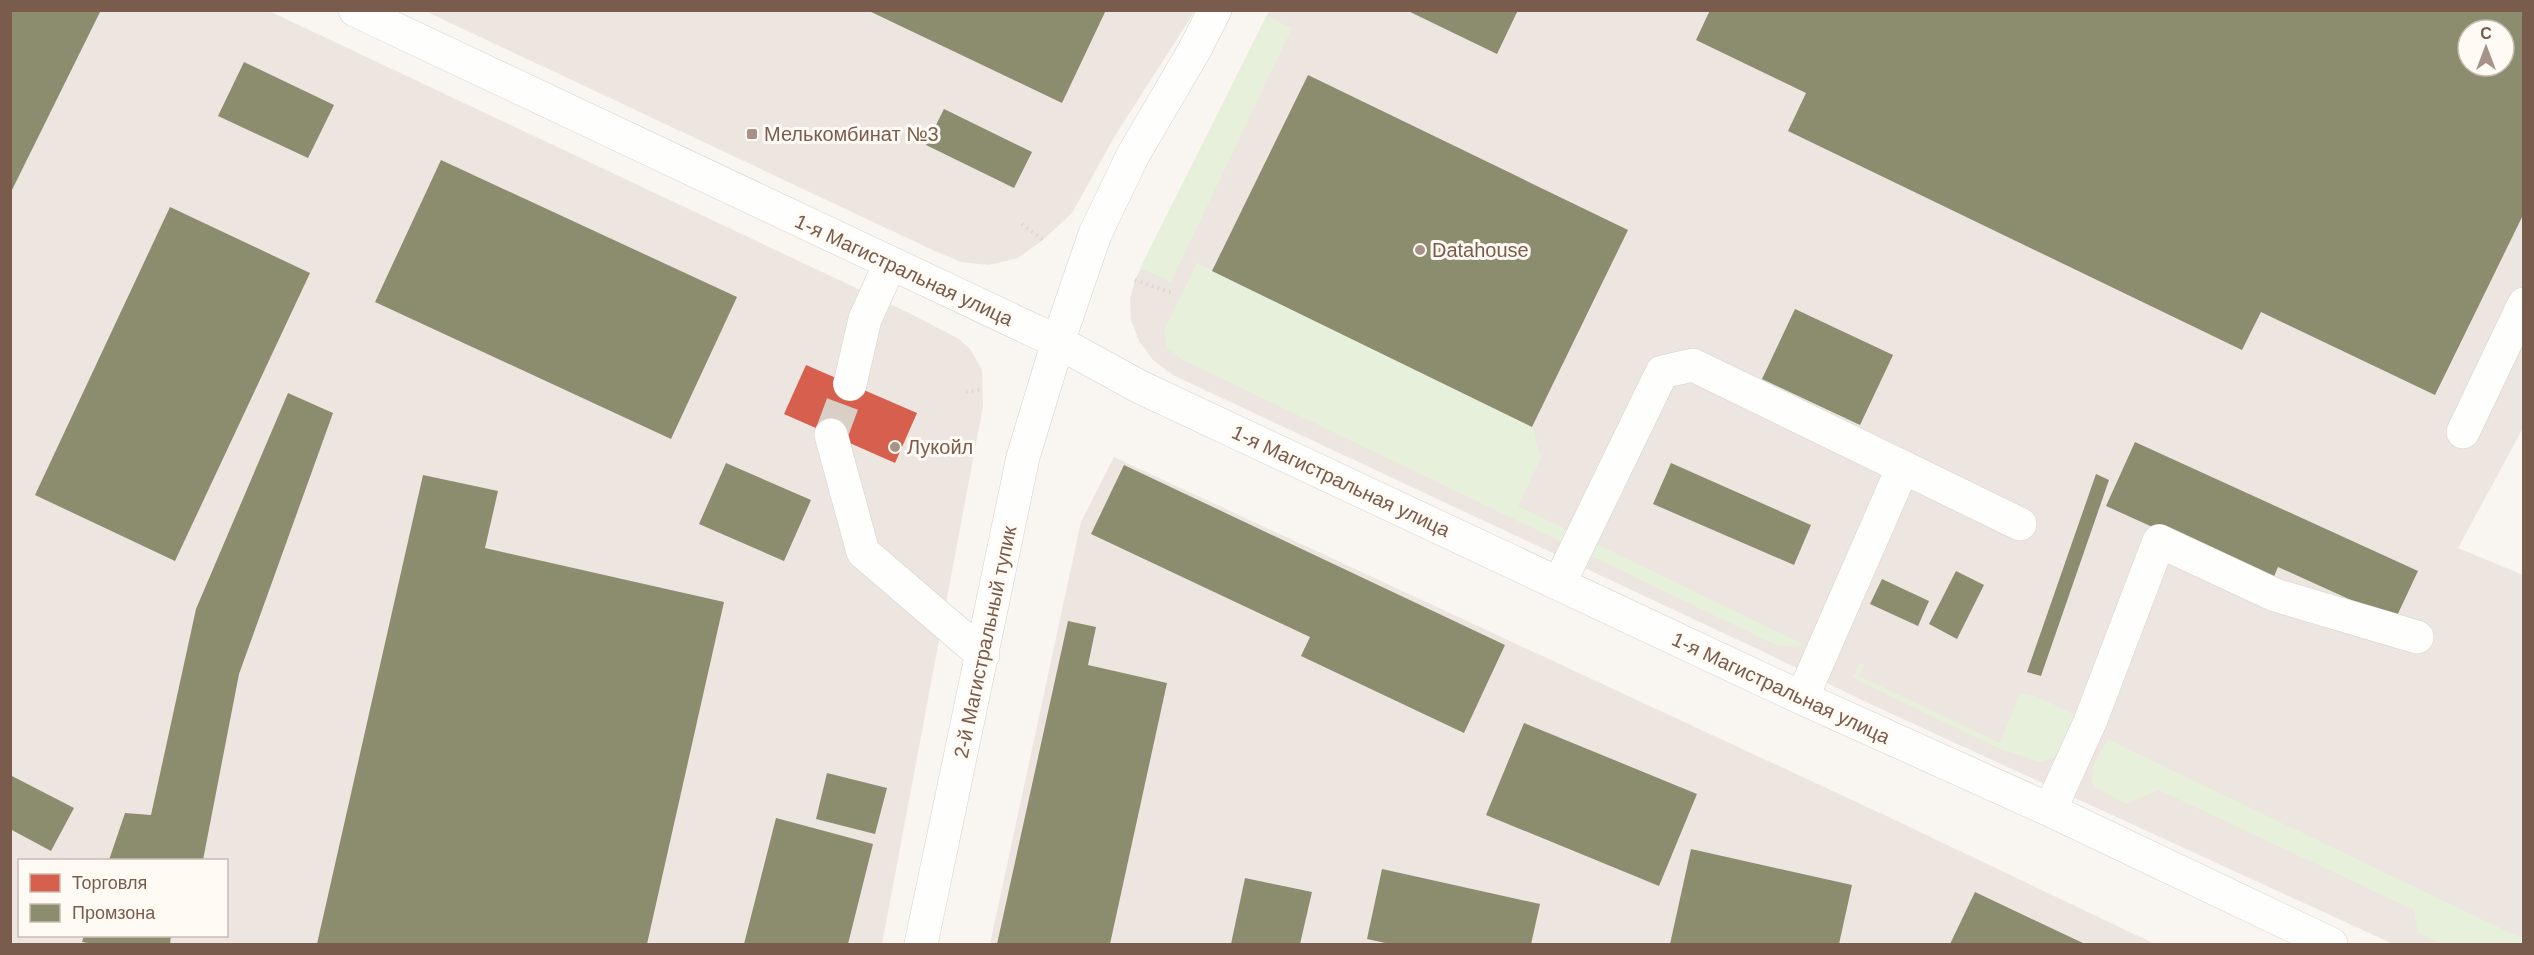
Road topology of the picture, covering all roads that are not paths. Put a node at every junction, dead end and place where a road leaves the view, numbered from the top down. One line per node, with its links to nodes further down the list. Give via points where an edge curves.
1 (355, 10): 3 (street, 1-я Магистральная улица)
2 (1215, 10): 5 (street, 2-й Магистральный тупик, via 1133,155 1100,224)
3 (890, 264): 5 (street, 1-я Магистральная улица); 6 (street, via 865,319)
4 (2523, 304): 7 (street)
5 (1058, 342): 11 (street, 1-я Магистральная улица, via 1140,387); 13 (street, 2-й Магистральный тупик, via 1023,457)
6 (850, 384)
7 (2463, 432)
8 (831, 435): 13 (street, via 863,552)
9 (1902, 467): 10 (street); 11 (street, via 1693,365 1662,372); 14 (street)
10 (2020, 524)
11 (1559, 584): 14 (street, 1-я Магистральная улица)
12 (2417, 637): 15 (street, via 2275,595 2159,541 2090,722)
13 (982, 655): 16 (street, 2-й Магистральный тупик)
14 (1802, 698): 15 (street, 1-я Магистральная улица)
15 (2050, 810): 17 (street, 1-я Магистральная улица)
16 (921, 945)
17 (2331, 945)

